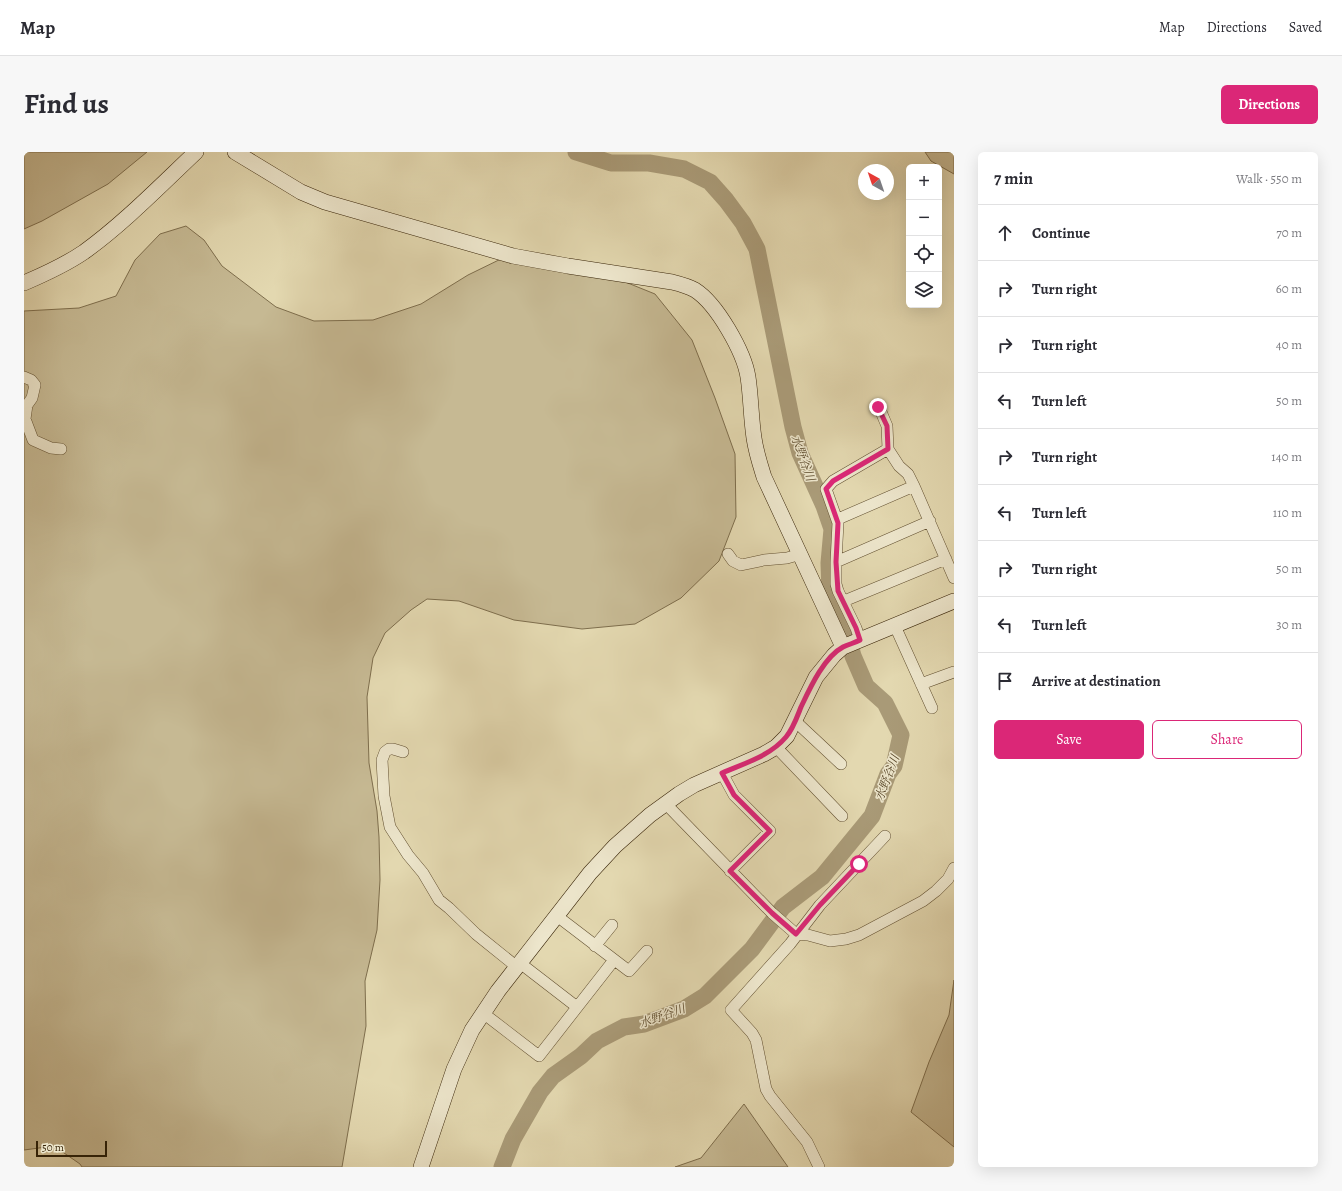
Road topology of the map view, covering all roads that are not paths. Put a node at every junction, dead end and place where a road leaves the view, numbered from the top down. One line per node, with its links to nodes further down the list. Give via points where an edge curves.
1 (196, 152): 3 (street, via 110,232 52,271)
2 (235, 152): 12 (street, via 301,192 326,202 513,256 672,282 696,290 718,312 744,363 748,377 756,455)
3 (24, 283)
4 (24, 377): 6 (street, via 35,385 32,398 27,405 25,419 33,440 51,448)
5 (878, 407): 7 (street, via 887,426)
6 (61, 449)
7 (888, 449): 8 (street); 9 (street, via 833,481 826,489)
8 (914, 486): 9 (street); 10 (street)
9 (838, 519): 14 (street)
10 (930, 521): 13 (street); 14 (street)
11 (728, 554): 12 (street, via 733,561 741,565)
12 (801, 554): 19 (street)
13 (946, 559): 15 (street); 16 (street)
14 (836, 562): 16 (street, via 836,584)
15 (954, 578)
16 (844, 601): 19 (street, via 856,628)
17 (954, 601): 18 (street)
18 (896, 626): 19 (street); 21 (street)
19 (852, 644): 23 (street, via 834,654 816,677)
20 (954, 672): 21 (street)
21 (921, 684): 22 (street)
22 (932, 708)
23 (795, 721): 24 (street, via 787,736); 26 (street)
24 (776, 747): 27 (street); 29 (street)
25 (403, 752): 39 (street, via 389,749 382,760 384,796 390,827 423,873 438,900 476,934)
26 (841, 764)
27 (722, 773): 28 (street, via 694,785); 32 (street, via 734,795 770,831)
28 (665, 803): 32 (street); 33 (street, via 602,858)
29 (842, 816)
30 (885, 836): 35 (street)
31 (954, 868): 35 (street, via 944,883 923,901 859,935 830,941)
32 (730, 871): 35 (street)
33 (557, 916): 36 (street); 39 (street)
34 (612, 925): 36 (street)
35 (796, 934): 43 (street, via 731,1010 756,1040 766,1089 807,1142)
36 (595, 946): 38 (street)
37 (647, 951): 38 (street, via 628,971)
38 (614, 960): 40 (street)
39 (519, 965): 40 (street); 41 (street)
40 (577, 1007): 41 (street, via 539,1056)
41 (483, 1013): 42 (street, via 466,1041 454,1069)
42 (421, 1167)
43 (819, 1167)

